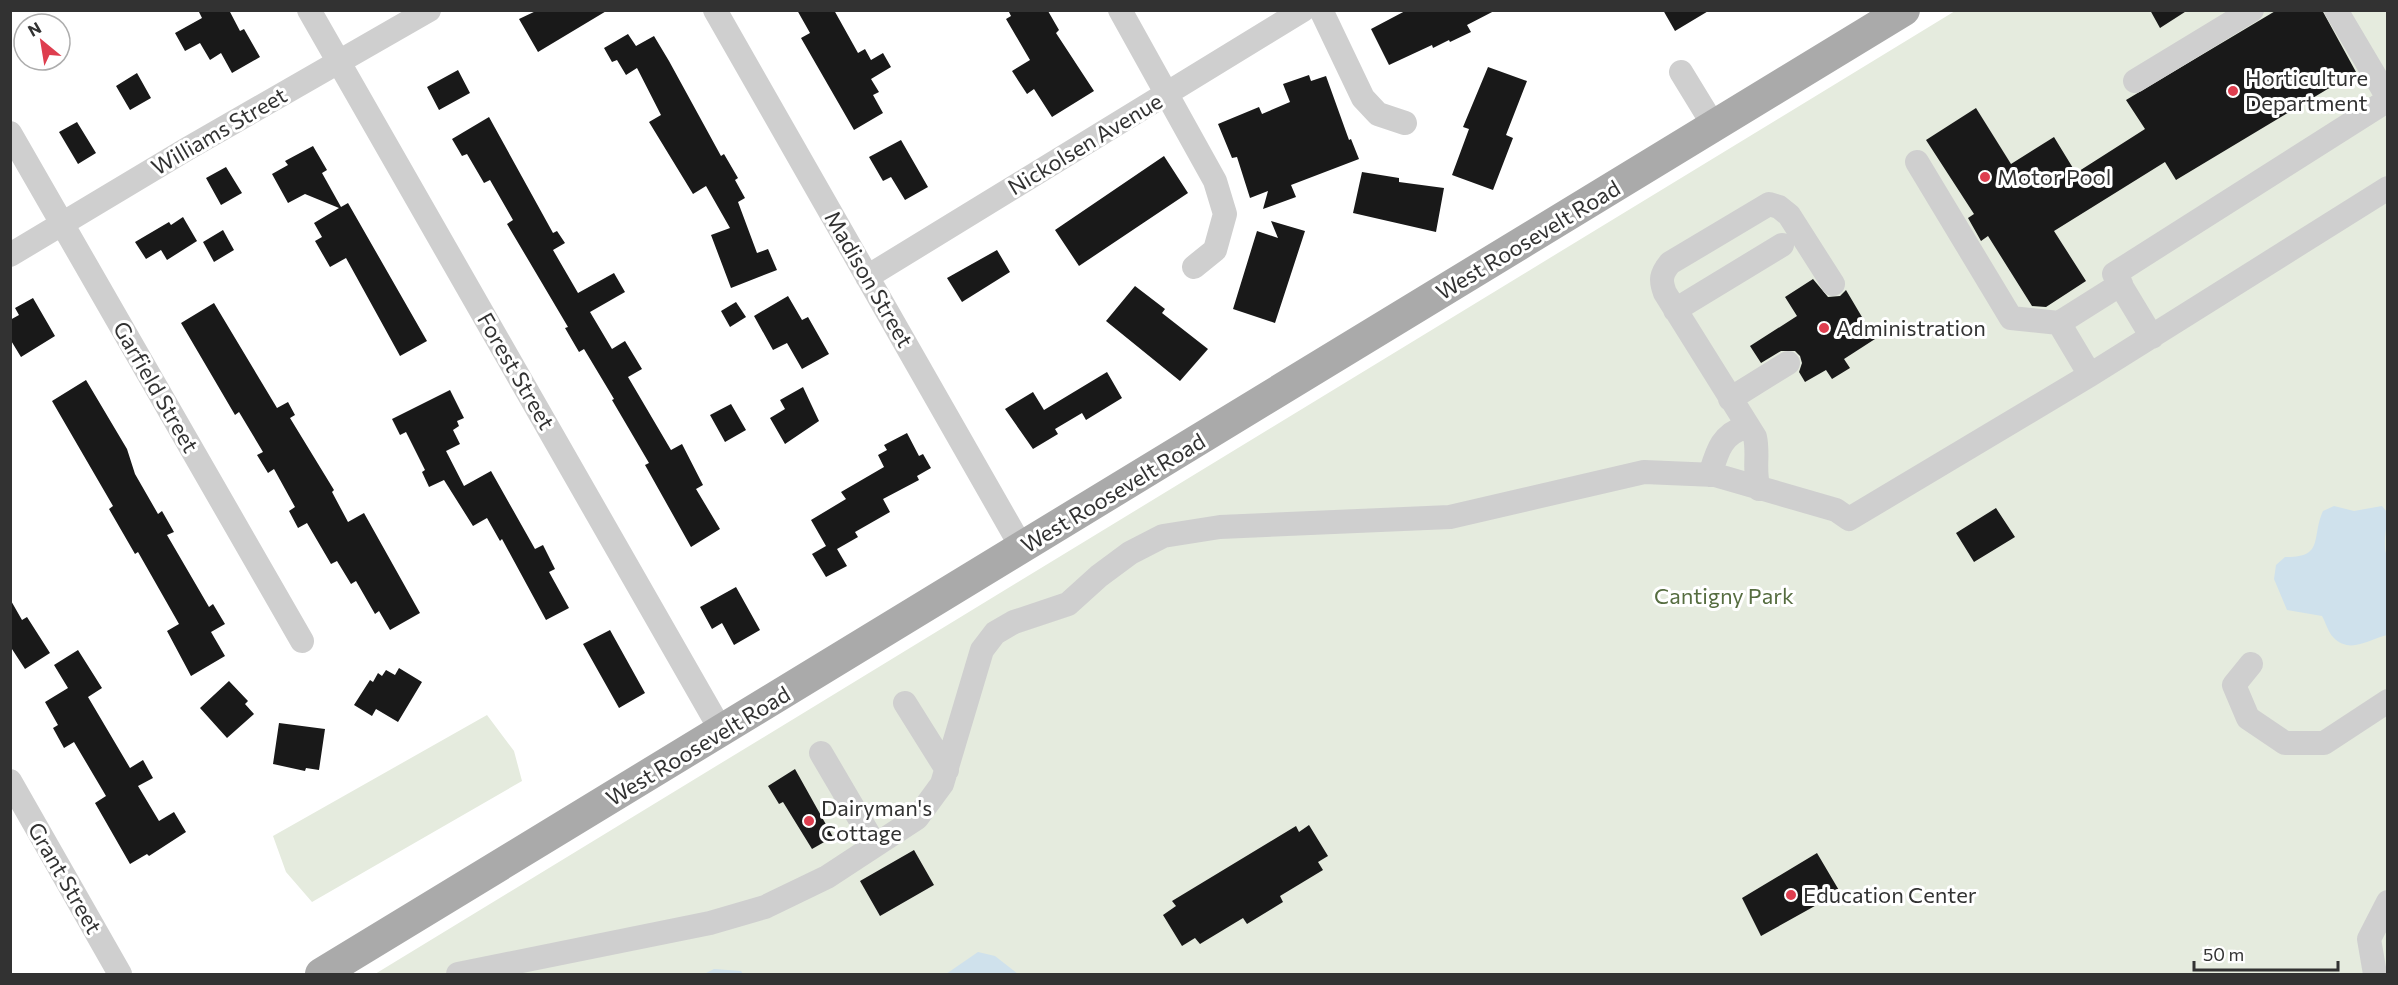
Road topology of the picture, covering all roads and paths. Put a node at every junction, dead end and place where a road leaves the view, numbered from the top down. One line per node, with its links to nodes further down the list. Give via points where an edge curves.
1 (309, 10): 11 (street, Forest Street)
2 (429, 10): 11 (street, Williams Street)
3 (715, 10): 25 (street, Madison Street)
4 (1120, 10): 14 (street)
5 (1303, 10): 14 (street, Nickolsen Avenue)
6 (1321, 10): 16 (street, via 1363,98 1378,114)
7 (1904, 10): 10 (main road, West Roosevelt Road)
8 (2252, 10): 13 (street)
9 (2336, 10): 15 (street)
10 (1868, 20): 17 (main road, West Roosevelt Road)
11 (339, 62): 21 (street, Williams Street); 42 (street, Forest Street)
12 (1681, 72): 17 (street)
13 (2135, 81)
14 (1168, 93): 24 (street, via 1215,181 1225,214 1215,249); 25 (street, Nickolsen Avenue)
15 (2388, 99): 27 (street, via 2114,274)
16 (1405, 123)
17 (1714, 126): 37 (main road, West Roosevelt Road)
18 (10, 134): 21 (street, Garfield Street)
19 (1917, 162): 29 (street, via 2011,318)
20 (2388, 188): 30 (street)
21 (62, 224): 23 (street, Williams Street); 38 (street, Garfield Street)
22 (1782, 245): 28 (street)
23 (10, 255)
24 (1194, 267)
25 (867, 277): 37 (street, Madison Street)
26 (1833, 284): 28 (street, via 1789,215 1769,204 1670,263 1661,281)
27 (2121, 284): 29 (street); 30 (street)
28 (1675, 310): 33 (street)
29 (2059, 323): 32 (street)
30 (2152, 337): 32 (street)
31 (1788, 363): 33 (street)
32 (2090, 375): 36 (street, via 1849,519 1836,510)
33 (1730, 399): 34 (street)
34 (1746, 427): 35 (street, via 1727,436); 36 (street, via 1755,437 1758,449 1755,476)
35 (1710, 475): 36 (street); 44 (street, via 1620,475 1450,517 1220,527 1163,537 1130,553 1068,604 1014,622 995,633 982,650)
36 (1759, 489)
37 (1022, 548): 42 (main road, West Roosevelt Road)
38 (302, 641)
39 (2251, 664): 40 (street, via 2234,685 2241,702 2248,718 2285,743 2324,743)
40 (2388, 701)
41 (905, 703): 44 (street)
42 (722, 732): 49 (main road, West Roosevelt Road)
43 (821, 753): 46 (street)
44 (947, 770): 46 (street, via 942,784 917,818)
45 (10, 781): 48 (street, Grant Street)
46 (875, 845): 50 (street, via 827,877 765,907 699,925)
47 (2388, 902): 51 (street, via 2369,939)
48 (120, 975)
49 (321, 975)
50 (459, 975)
51 (2375, 975)

